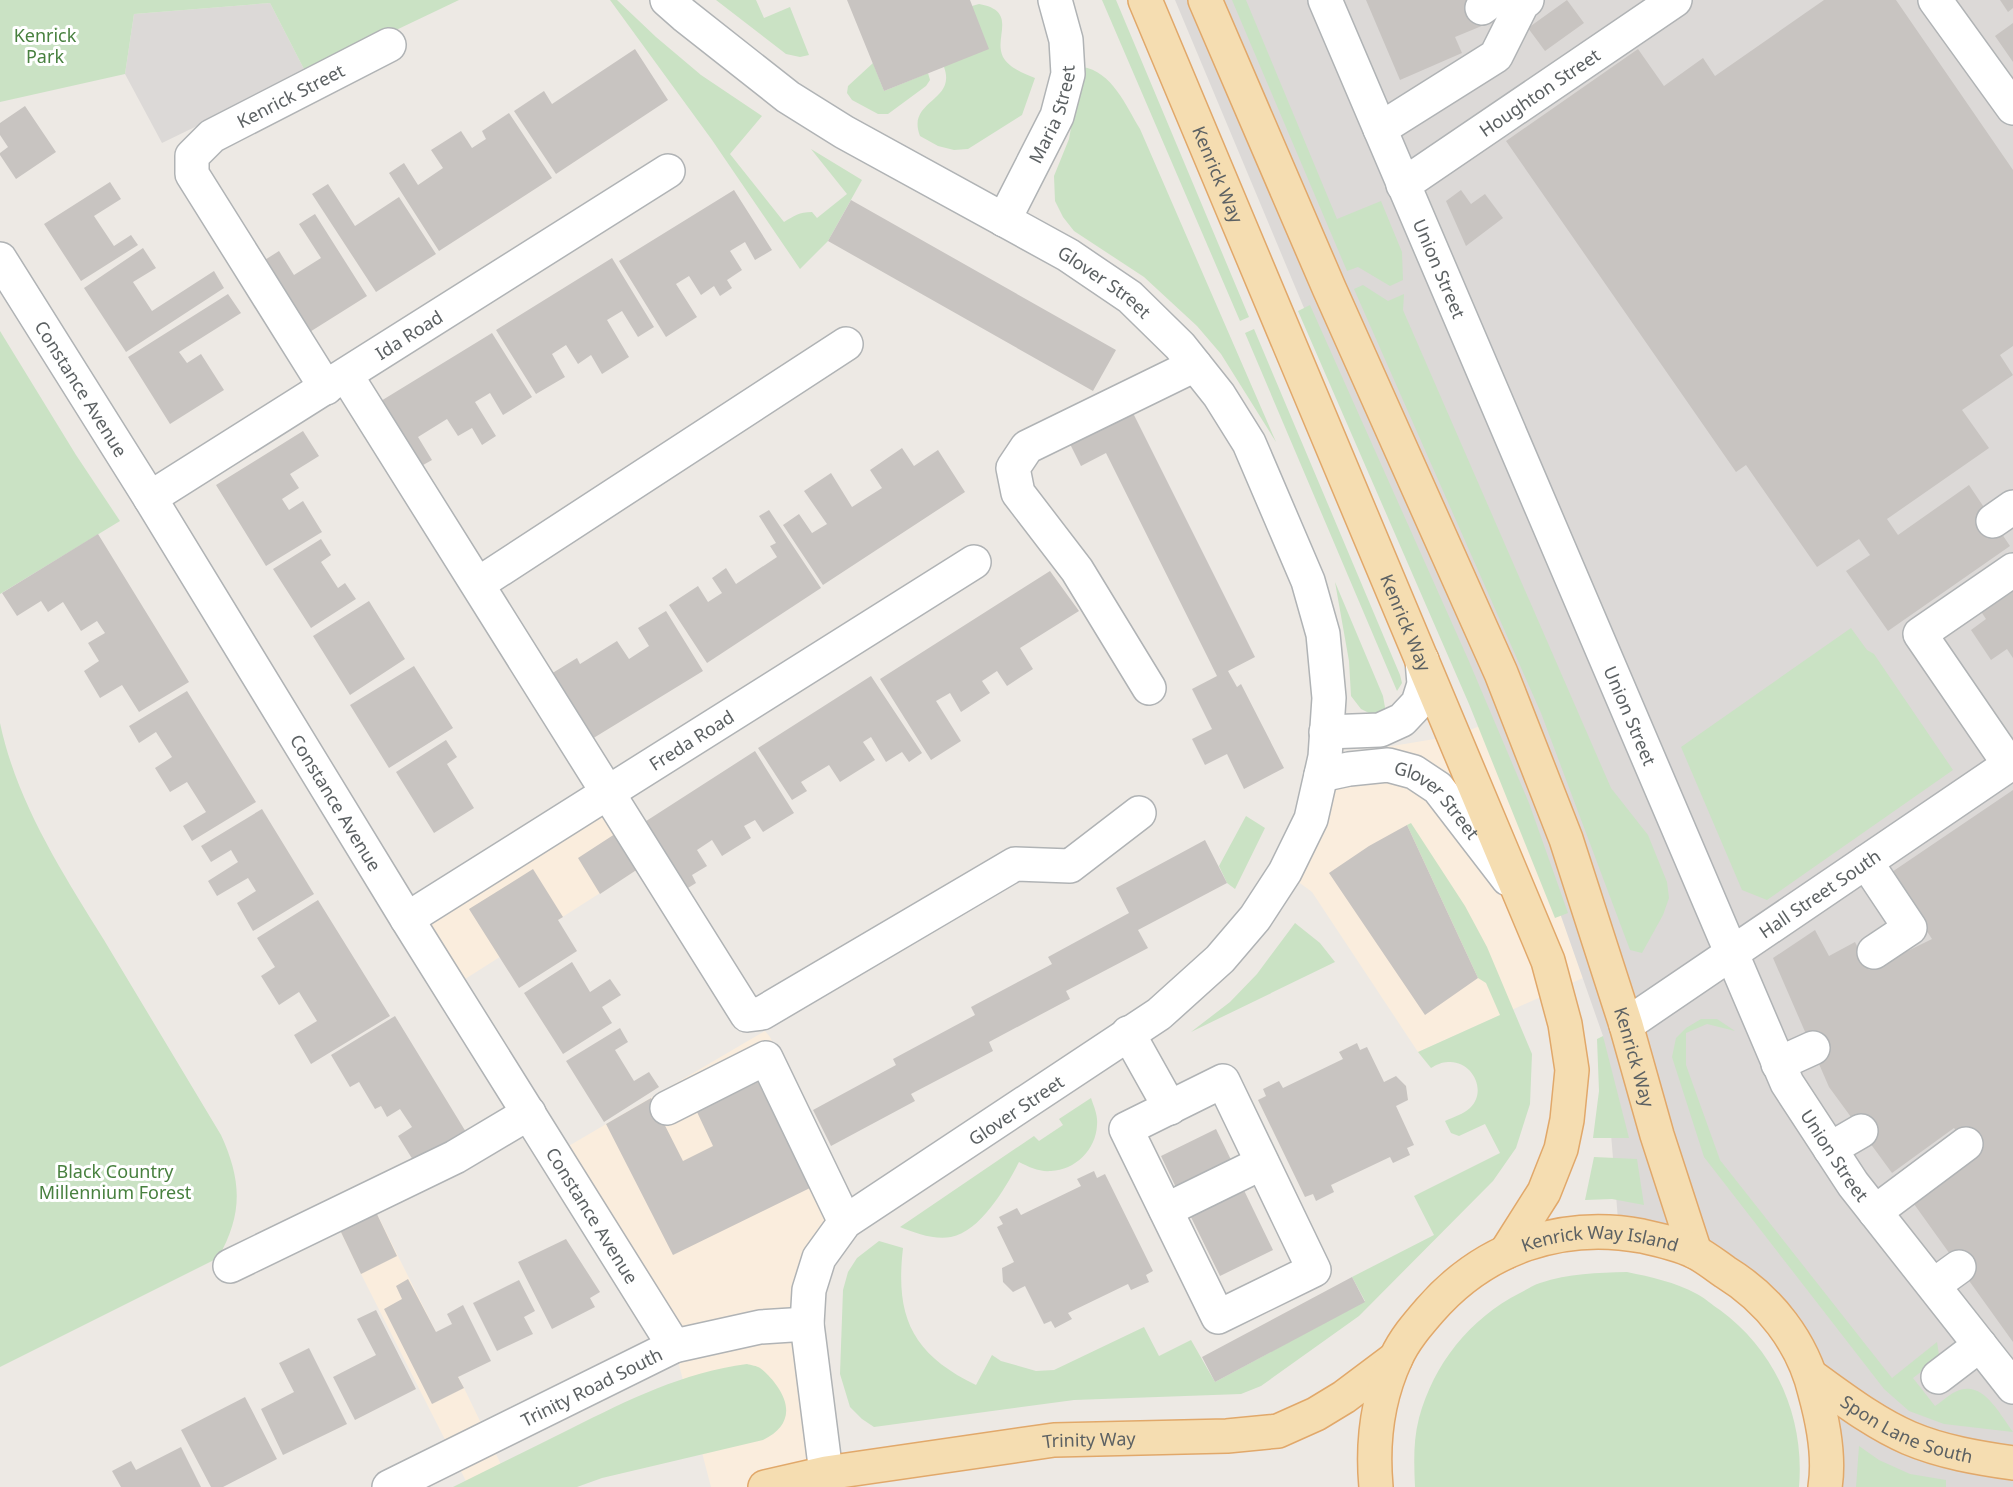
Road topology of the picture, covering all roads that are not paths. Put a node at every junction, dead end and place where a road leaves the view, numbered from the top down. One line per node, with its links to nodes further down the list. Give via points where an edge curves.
1 (667, 0): 14 (street, Glover Street, via 788,97)
2 (1055, 0): 14 (street, Maria Street, via 1066,40 1068,74 1057,116)
3 (1144, 0): 23 (main road, Kenrick Way)
4 (1204, 0): 35 (main road, Kenrick Way, via 1501,673 1566,839)
5 (1326, 0): 11 (street, Union Street)
6 (1527, 0): 11 (street, via 1496,56)
7 (1675, 0): 13 (street, Houghton Street)
8 (1935, 0): 10 (street)
9 (389, 45): 18 (street, Kenrick Street, via 212,136 192,156 192,174)
10 (2013, 108)
11 (1380, 129): 13 (street, Union Street)
12 (668, 171): 18 (street, Ida Road)
13 (1403, 185): 34 (street, Union Street)
14 (1004, 220): 17 (street, Glover Street, via 1068,255 1130,297)
15 (0, 259): 19 (street, Constance Avenue)
16 (846, 344): 22 (street)
17 (1195, 365): 24 (street, via 1027,447 1013,468 1018,493 1077,570); 25 (street, Glover Street, via 1249,442 1308,581 1323,634 1329,698)
18 (336, 382): 19 (street, Ida Road); 22 (street)
19 (150, 498): 32 (street, Constance Avenue)
20 (974, 562): 28 (street, Freda Road)
21 (2013, 570): 26 (street, via 1920,634)
22 (478, 584): 28 (street)
23 (1422, 660): 25 (street, via 1424,684 1418,703 1402,720 1380,730); 31 (main road, Kenrick Way)
24 (1149, 688)
25 (1326, 732): 27 (street, Glover Street)
26 (2011, 763): 30 (street, Hall Street South)
27 (1321, 775): 31 (street, Glover Street, via 1388,765 1414,772 1438,788); 36 (street, Glover Street, via 1311,819 1285,872 1255,918 1220,959 1159,1014)
28 (608, 792): 29 (street, via 747,1016 762,1013 1015,864 1070,866); 32 (street, Freda Road)
29 (1139, 813)
30 (1888, 857): 33 (street, via 1910,928); 34 (street, Hall Street South)
31 (1522, 897): 49 (main road, Kenrick Way, via 1548,961 1565,1024 1572,1070 1561,1149 1544,1192)
32 (407, 919): 41 (street, Constance Avenue)
33 (1874, 952)
34 (1731, 954): 35 (street, Hall Street South); 38 (street, Union Street)
35 (1626, 1025): 50 (main road, Kenrick Way)
36 (1128, 1034): 39 (street); 48 (street, Glover Street)
37 (1813, 1048): 38 (street)
38 (1778, 1064): 44 (street, Union Street)
39 (1170, 1107): 45 (street, via 1223,1082); 46 (street, via 1126,1129)
40 (667, 1108): 48 (street, via 766,1058)
41 (529, 1113): 51 (street, via 455,1157); 54 (street, Constance Avenue)
42 (1861, 1131): 44 (street)
43 (1966, 1144): 47 (street)
44 (1830, 1149): 47 (street, Union Street)
45 (1262, 1163): 46 (street); 46 (street, via 1314,1270 1218,1317)
46 (1166, 1210)
47 (1875, 1212): 53 (street, Union Street, via 1946,1276)
48 (844, 1222): 52 (street, Glover Street, via 819,1258 809,1290)
49 (1506, 1251): 50 (main road, Kenrick Way Island, via 1540,1239 1584,1232 1619,1232 1665,1241); 55 (main road, Kenrick Way Island, via 1448,1290 1415,1326)
50 (1695, 1252): 56 (main road, Kenrick Way Island, via 1746,1285 1776,1315)
51 (230, 1266)
52 (807, 1324): 54 (street, Trinity Road South, via 760,1327); 60 (street, Glover Street)
53 (1980, 1345): 57 (street); 58 (street, Union Street)
54 (674, 1346): 61 (street, Trinity Road South)
55 (1396, 1358): 60 (main road, Trinity Way, via 1344,1397 1278,1431 1054,1440); 63 (main road, Kenrick Way Island, via 1379,1406 1374,1457)
56 (1811, 1376): 59 (main road, Spon Lane South, via 1909,1438 1948,1451); 64 (main road, Kenrick Way Island, via 1825,1430)
57 (1938, 1377)
58 (2013, 1387)
59 (2013, 1462)
60 (826, 1473): 62 (main road, Trinity Way)
61 (389, 1487)
62 (765, 1487)
63 (1376, 1487)
64 (1825, 1487)

